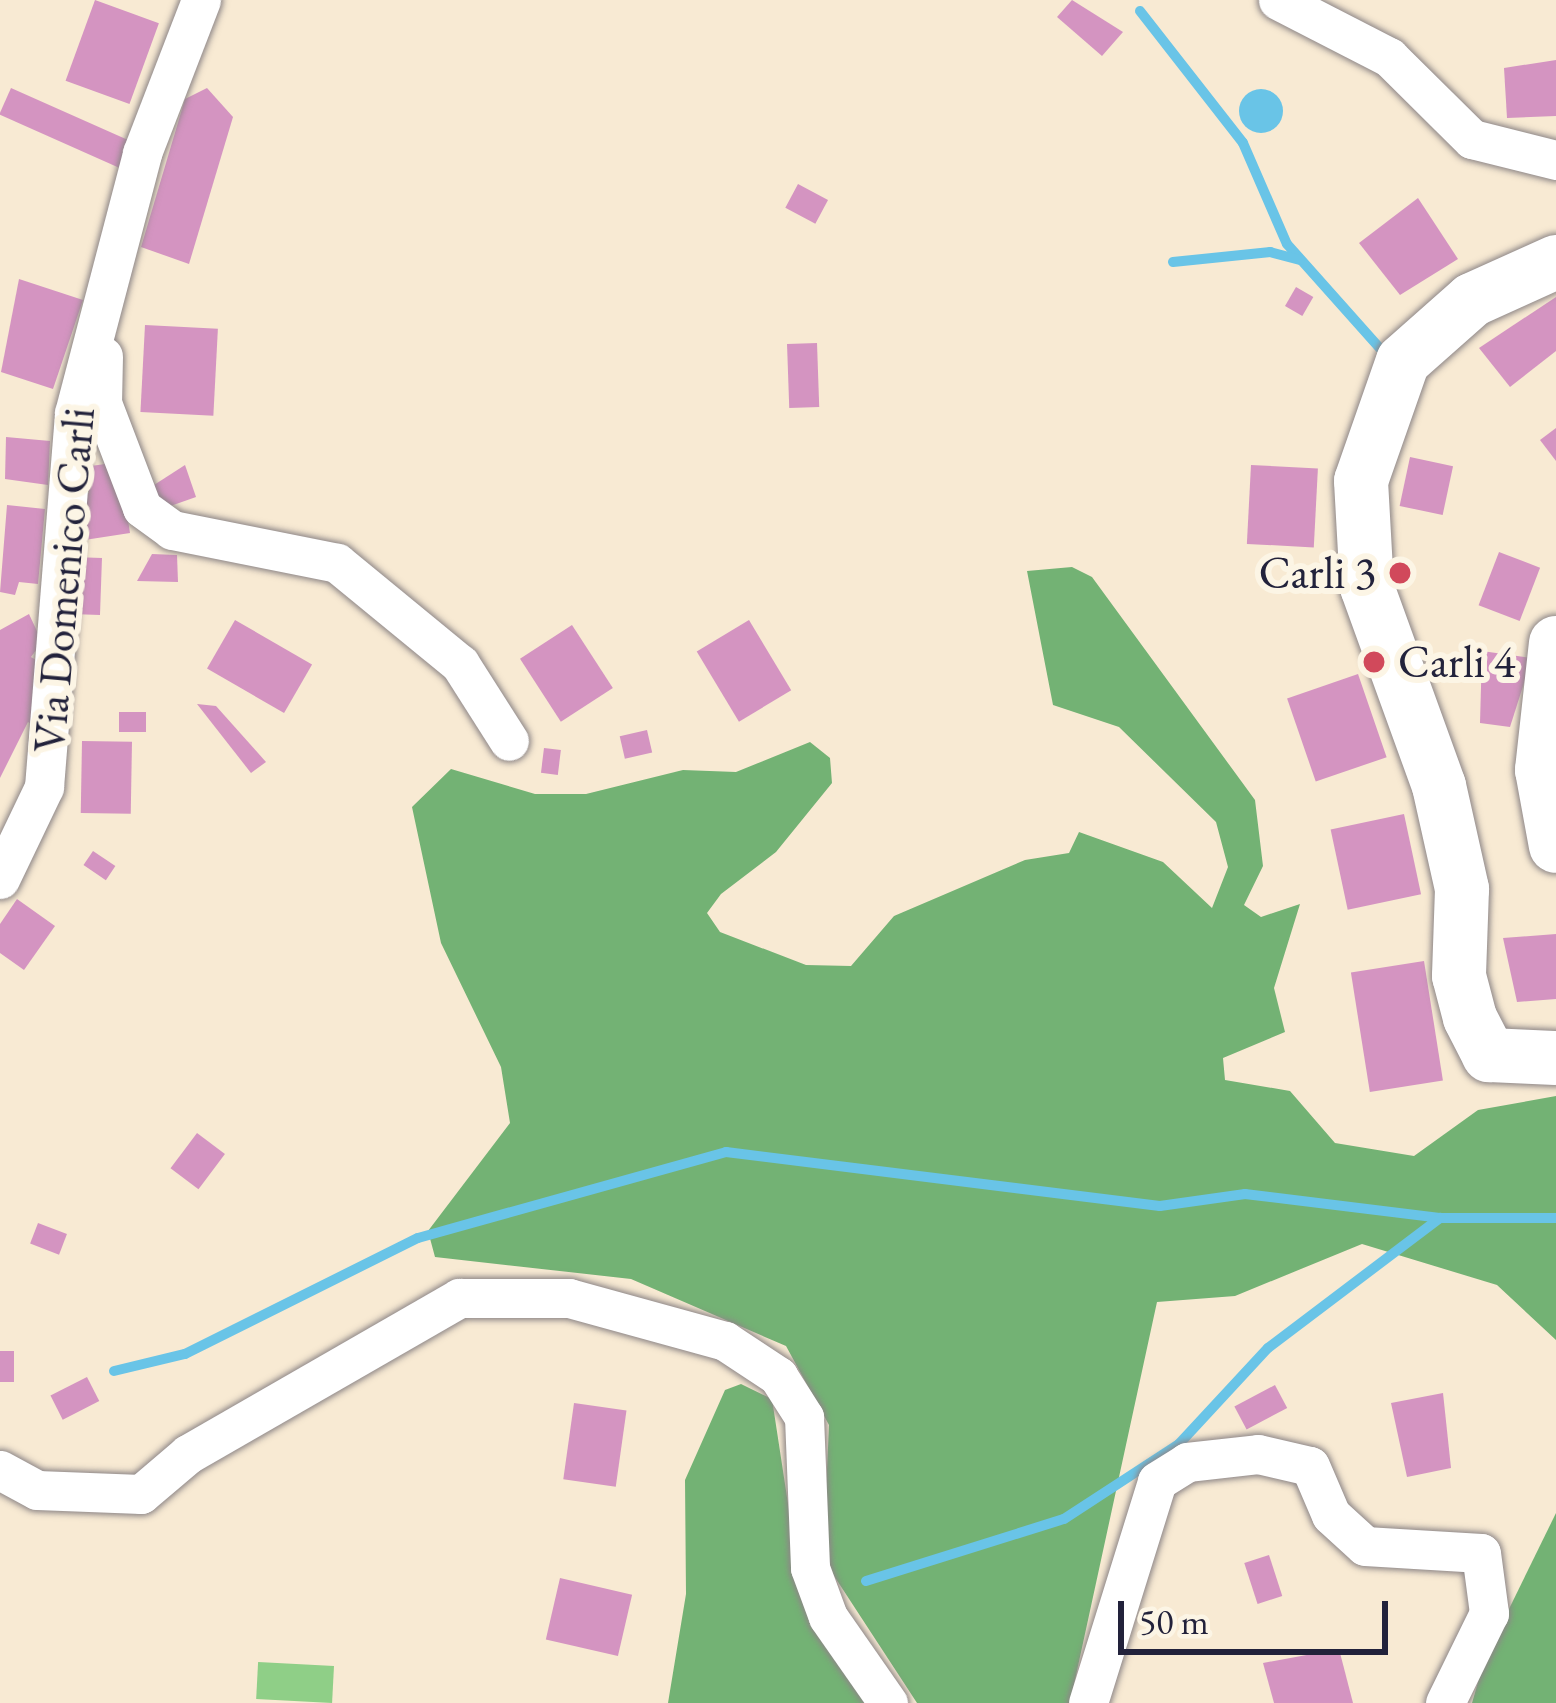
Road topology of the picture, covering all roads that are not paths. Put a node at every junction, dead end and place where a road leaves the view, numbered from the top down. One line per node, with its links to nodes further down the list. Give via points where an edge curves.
1 (201, 0): 5 (street, Via Domenico Carli, via 142,153)
2 (1278, 0): 3 (street, via 1389,57 1472,139)
3 (1556, 160)
4 (1556, 262): 10 (street, via 1472,300 1403,361 1361,482 1367,587 1438,786 1462,889 1459,976 1470,1018 1489,1055)
5 (104, 309): 7 (street, via 102,403 142,508 172,530 337,563 460,664); 9 (street, Via Domenico Carli, via 74,412 44,787)
6 (1556, 643): 8 (street, via 1542,770)
7 (508, 741)
8 (1556, 846)
9 (0, 879)
10 (1556, 1058)
11 (0, 1470): 12 (street, via 37,1490 141,1494 188,1454 459,1298 569,1298 725,1341 778,1376 804,1417 810,1568 828,1617)
12 (887, 1703)
13 (1088, 1703): 14 (street, via 1157,1480 1187,1462 1258,1454 1310,1466 1331,1515 1366,1546 1481,1553 1489,1613)
14 (1445, 1703)

